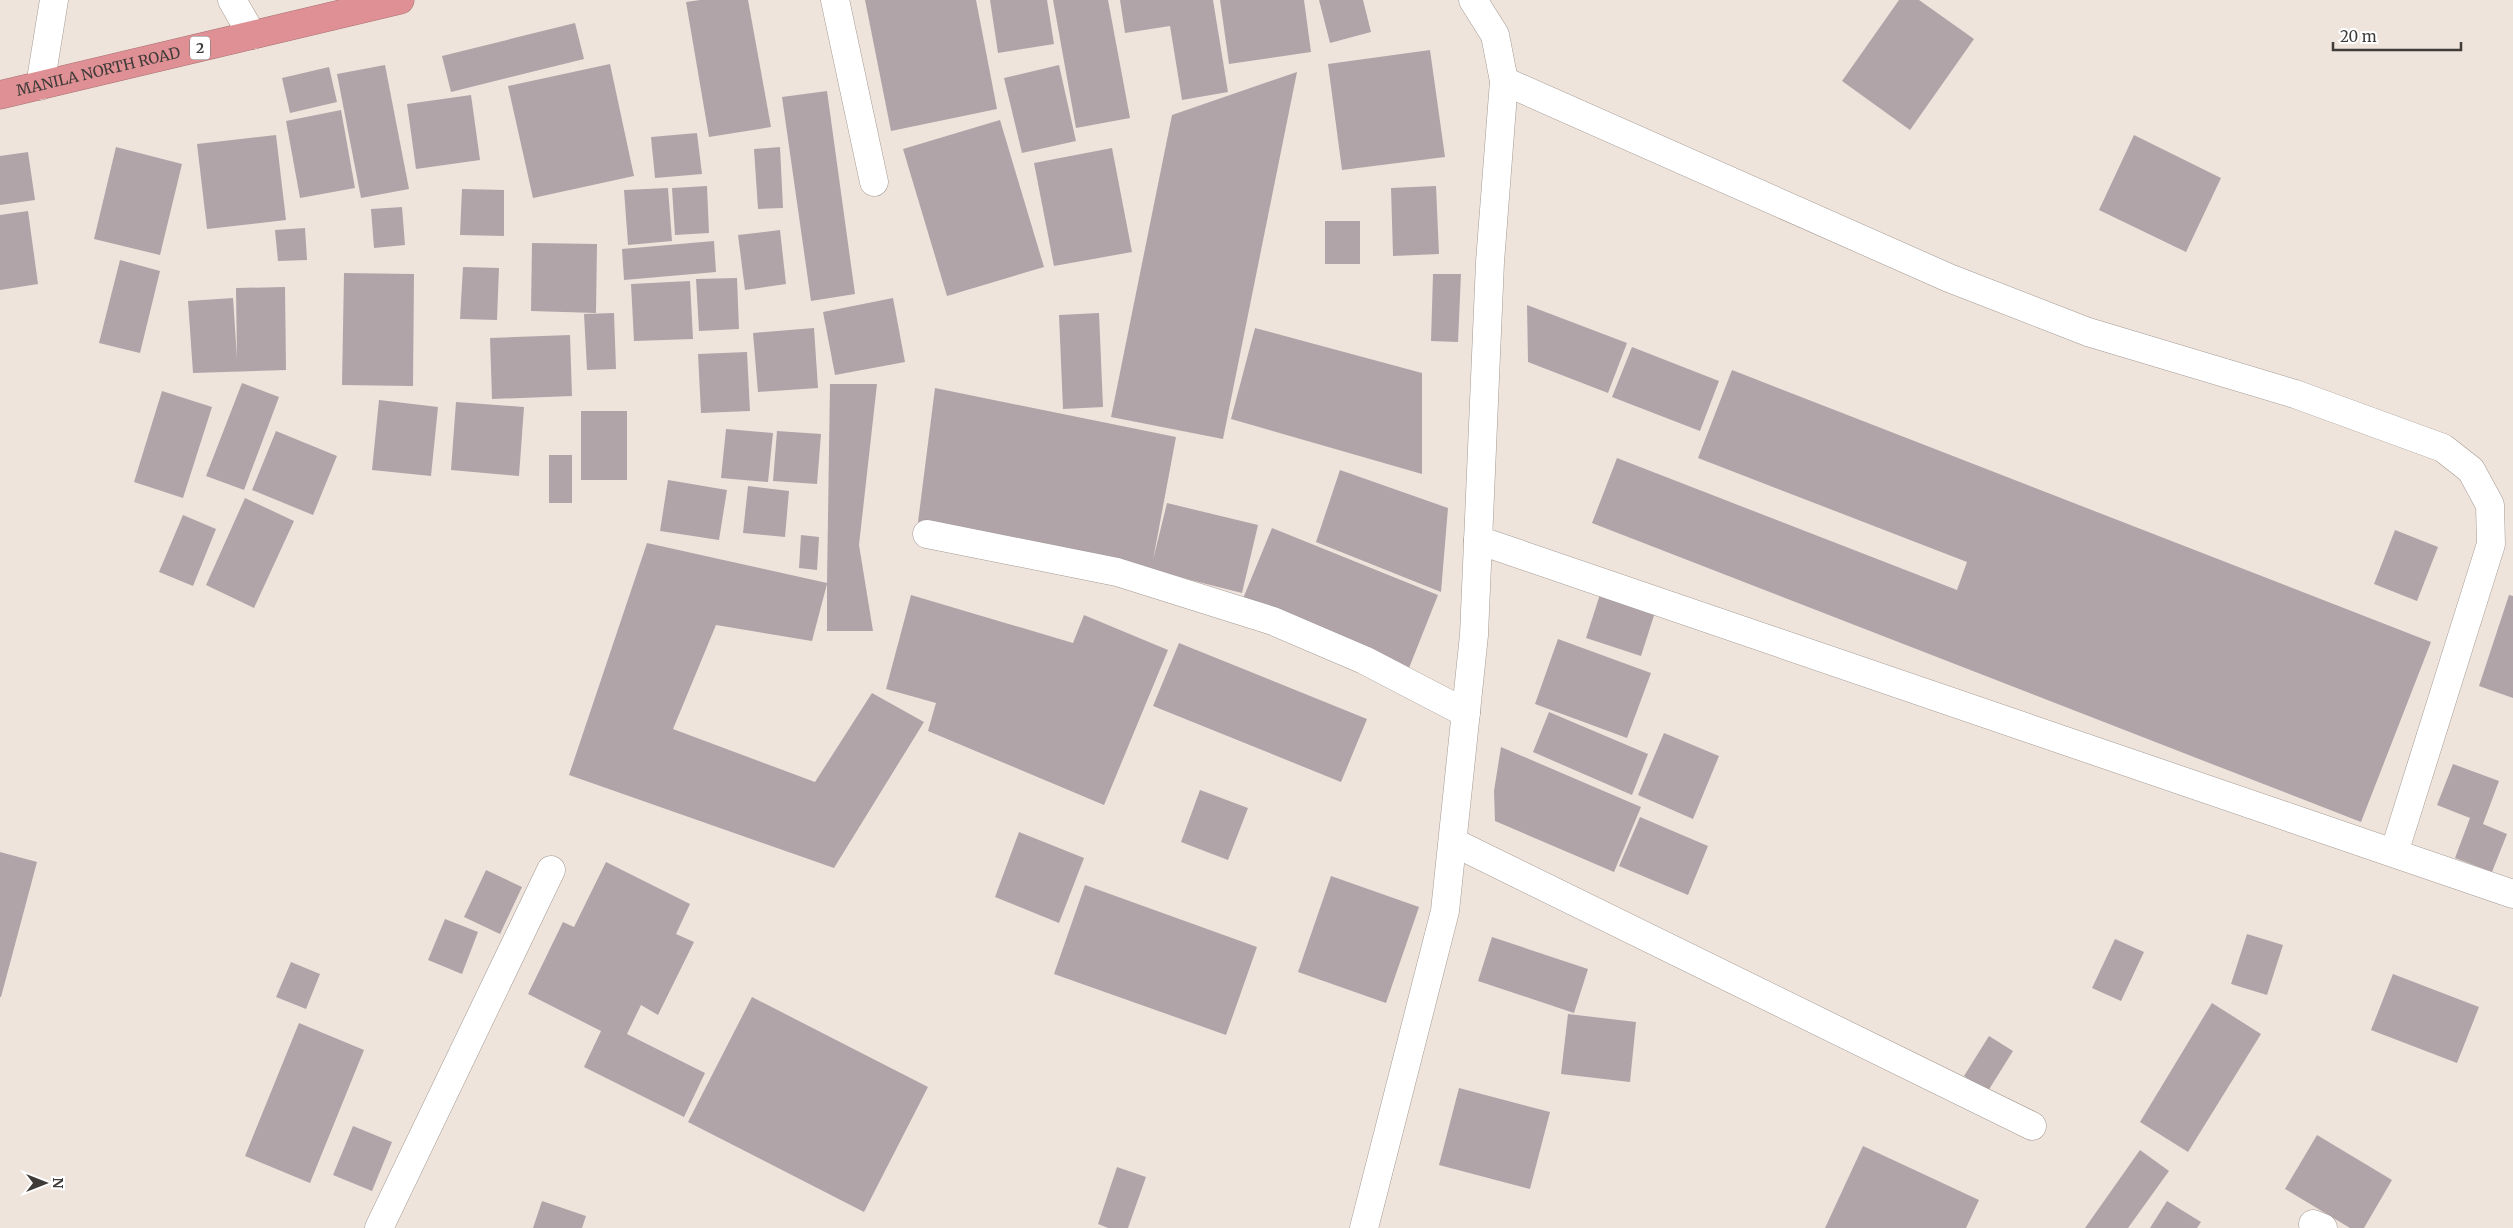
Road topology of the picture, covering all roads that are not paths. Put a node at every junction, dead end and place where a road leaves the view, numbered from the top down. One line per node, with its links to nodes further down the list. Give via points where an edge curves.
1 (54, 0): 8 (street)
2 (232, 0): 6 (street)
3 (400, 0): 6 (highway, MANILA NORTH ROAD / 2)
4 (835, 0): 10 (street)
5 (1473, 0): 7 (street, via 1495,35)
6 (252, 35): 8 (highway, MANILA NORTH ROAD / 2)
7 (1504, 81): 12 (street, via 1490,262); 15 (street, via 1949,278 2088,332 2295,394 2443,448 2471,470 2490,505 2491,544)
8 (40, 86): 9 (highway, MANILA NORTH ROAD / 2)
9 (0, 95)
10 (874, 182)
11 (927, 534): 13 (street, via 1117,572 1273,621 1364,660)
12 (1478, 540): 13 (street, via 1474,635); 15 (street)
13 (1466, 713): 14 (street)
14 (1453, 842): 18 (street); 20 (street, via 1445,911)
15 (2394, 853): 17 (street)
16 (551, 870): 19 (street)
17 (2513, 894)
18 (2032, 1126)
19 (379, 1228)
20 (1364, 1228)

